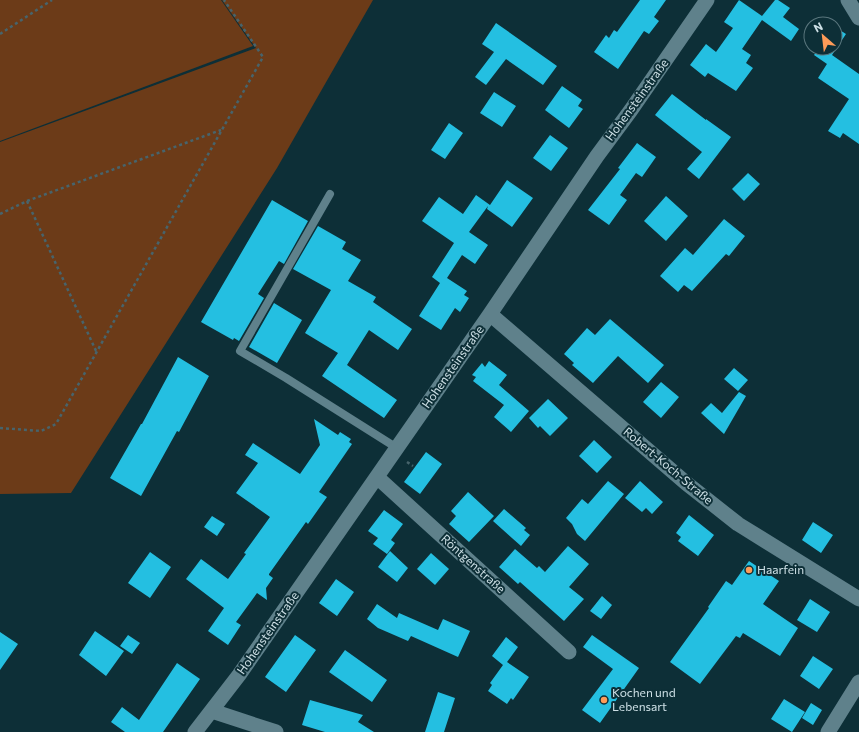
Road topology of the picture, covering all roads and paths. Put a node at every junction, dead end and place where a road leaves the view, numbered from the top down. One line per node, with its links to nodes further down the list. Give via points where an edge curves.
1 (52, 0): 6 (path)
2 (224, 0): 7 (path, via 263,57)
3 (707, 0): 11 (street, Hohensteinstraße)
4 (848, 0): 5 (street)
5 (859, 18)
6 (0, 34)
7 (221, 129): 9 (path); 12 (path)
8 (330, 194): 14 (lane, via 240,351)
9 (27, 201): 10 (path); 12 (path)
10 (0, 214)
11 (490, 314): 14 (street, Hohensteinstraße); 16 (street, Robert-Koch-Straße, via 686,483 738,524)
12 (97, 353): 13 (path, via 56,424 41,431)
13 (0, 428)
14 (397, 448): 15 (street, Hohensteinstraße)
15 (376, 477): 17 (street, Röntgenstraße); 19 (street, Hohensteinstraße)
16 (859, 599)
17 (569, 652)
18 (859, 682): 22 (street)
19 (212, 711): 20 (street, Hohensteinstraße); 21 (street)
20 (195, 732)
21 (276, 732)
22 (828, 732)

